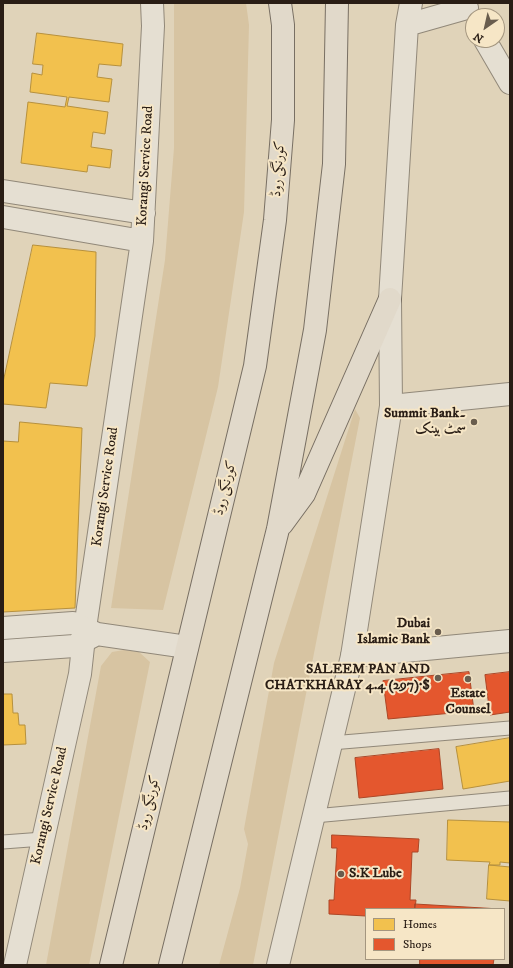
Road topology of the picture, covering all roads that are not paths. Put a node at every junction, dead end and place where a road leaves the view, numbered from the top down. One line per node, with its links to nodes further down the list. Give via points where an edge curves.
1 (152, 3): 10 (street, Korangi Service Road)
2 (280, 3): 20 (main road, کورنگی روڈ, via 283,25 283,120 275,220 255,366)
3 (337, 3): 16 (main road, via 334,164 315,330)
4 (411, 3): 6 (street)
5 (465, 10): 6 (street)
6 (407, 25): 13 (street)
7 (490, 48): 8 (street)
8 (510, 83)
9 (3, 191): 10 (street)
10 (144, 214): 12 (street, Korangi Service Road)
11 (3, 217): 12 (street)
12 (142, 241): 18 (street, Korangi Service Road)
13 (390, 299): 15 (street); 16 (main road, via 304,494)
14 (510, 394): 15 (street)
15 (391, 406): 22 (street)
16 (278, 529): 31 (main road)
17 (3, 628): 18 (street, via 73,623)
18 (89, 634): 20 (street); 21 (street, via 74,646); 27 (street, Korangi Service Road)
19 (510, 641): 22 (street)
20 (187, 647): 30 (main road, کورنگی روڈ)
21 (3, 651)
22 (352, 656): 24 (street)
23 (510, 728): 24 (lane)
24 (332, 743): 26 (street)
25 (510, 798): 26 (lane)
26 (314, 816): 32 (street)
27 (43, 839): 28 (lane); 29 (street, Korangi Service Road)
28 (3, 842)
29 (15, 965)
30 (111, 965)
31 (170, 965)
32 (278, 965)

